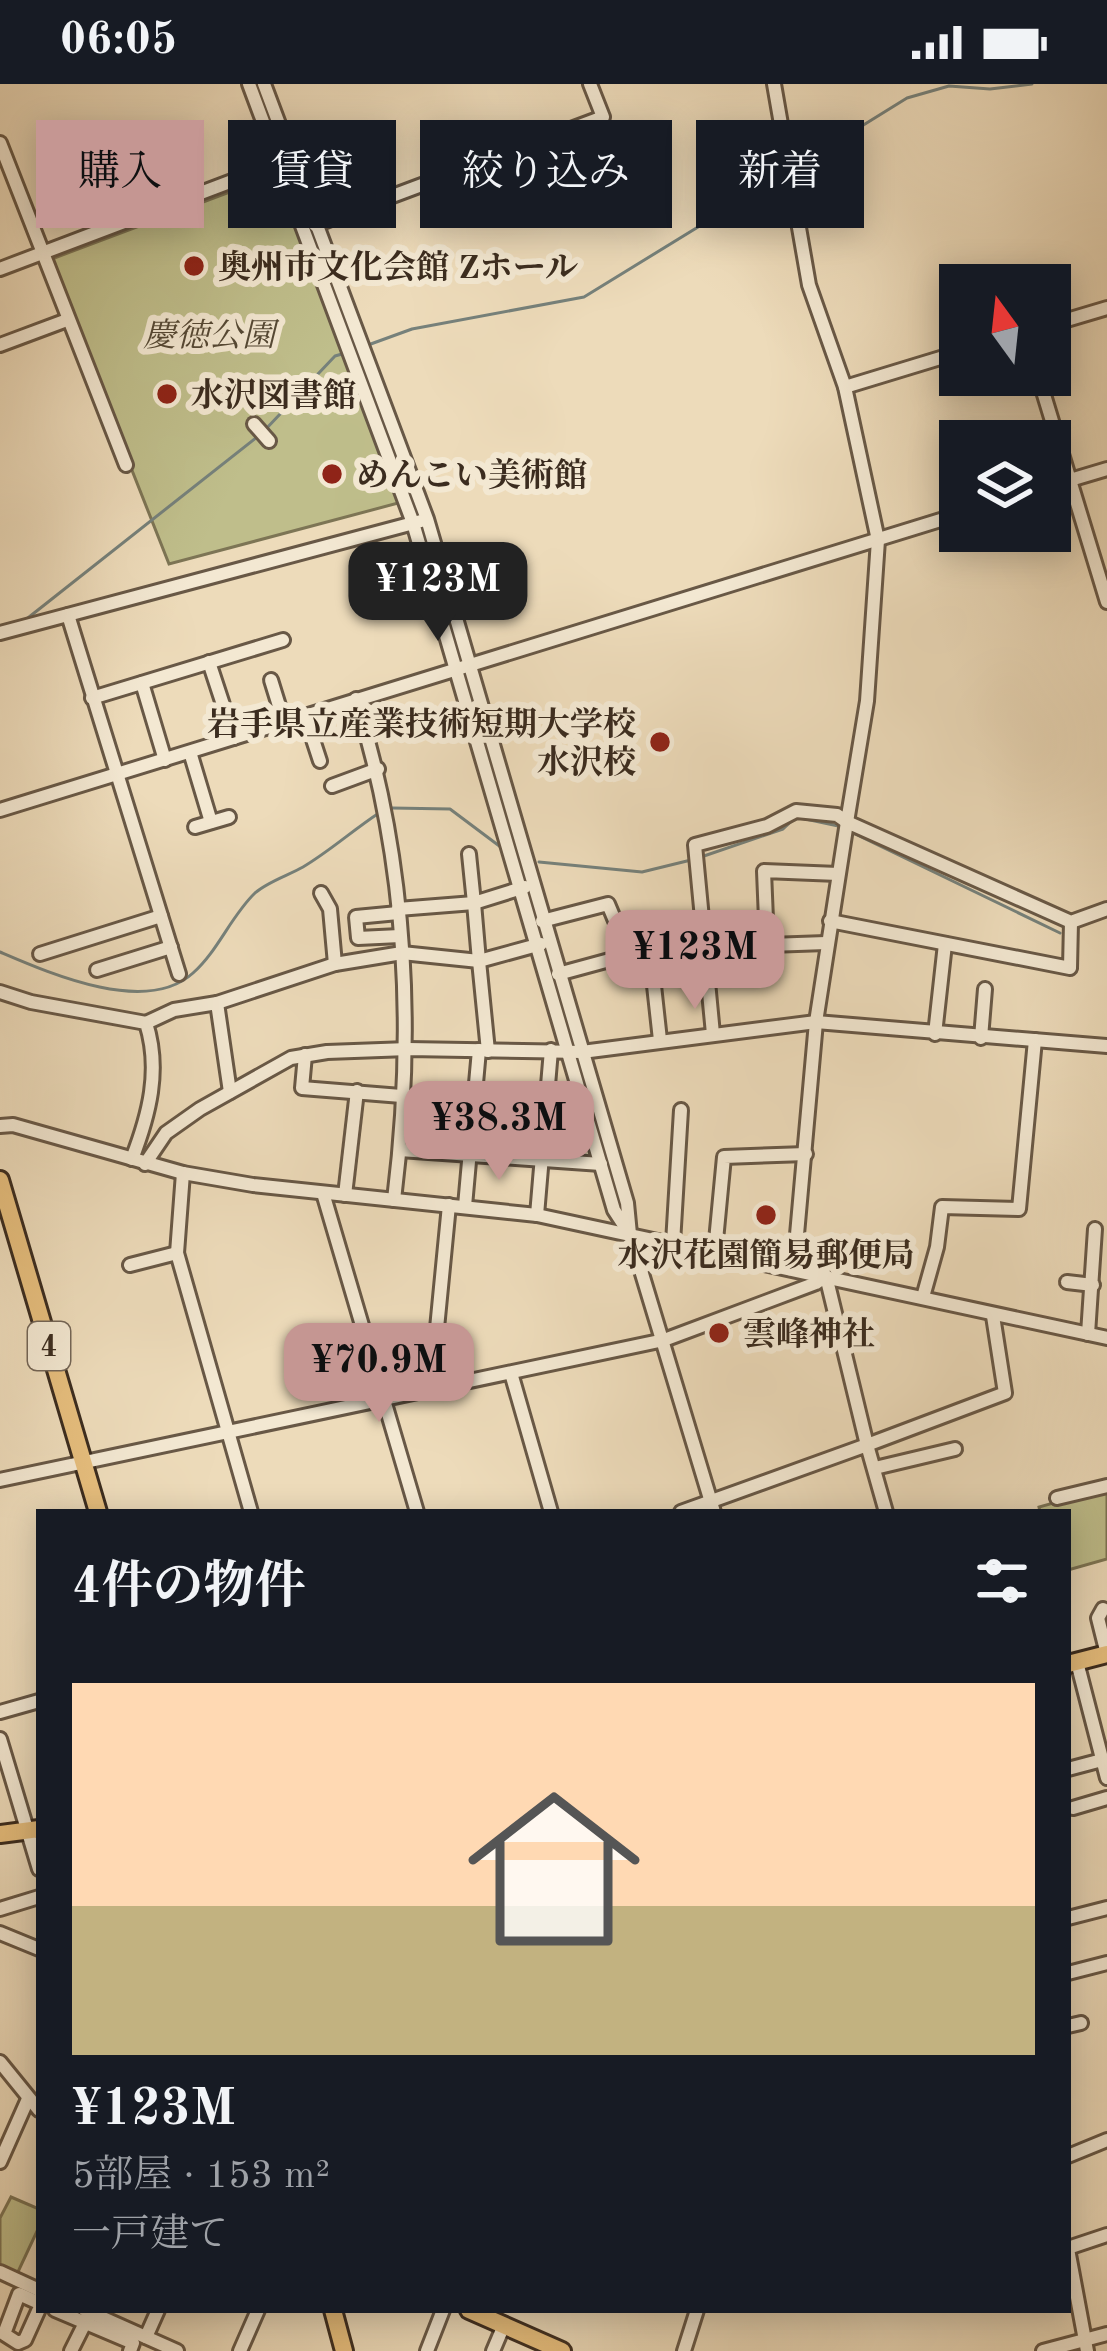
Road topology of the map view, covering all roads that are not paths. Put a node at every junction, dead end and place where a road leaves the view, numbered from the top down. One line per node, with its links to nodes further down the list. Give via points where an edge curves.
1 (249, 84): 5 (street)
2 (264, 84): 6 (street)
3 (590, 84): 9 (street, via 603,117)
4 (773, 84): 20 (street, via 808,285)
5 (266, 120)
6 (274, 120)
7 (0, 143): 12 (street)
8 (228, 183): 12 (street)
9 (396, 195)
10 (310, 228): 17 (street)
11 (316, 228): 17 (street)
12 (42, 253): 13 (street); 16 (street)
13 (0, 269)
14 (1107, 308): 15 (street)
15 (1071, 319)
16 (67, 320): 18 (street); 21 (street)
17 (352, 338): 25 (street)
18 (0, 345)
19 (939, 358): 20 (street)
20 (845, 387): 27 (street)
21 (126, 465)
22 (1107, 469): 23 (street)
23 (1071, 480)
24 (1071, 483): 28 (street)
25 (420, 521): 29 (street); 33 (street)
26 (939, 521): 27 (street)
27 (878, 540): 33 (street); 50 (street, via 867,701)
28 (1107, 602)
29 (68, 615): 30 (street); 36 (street)
30 (0, 633)
31 (283, 640): 32 (street)
32 (209, 662): 35 (street); 40 (street)
33 (463, 666): 37 (street); 54 (street)
34 (271, 680): 39 (street)
35 (142, 682): 36 (street); 42 (street)
36 (92, 698): 45 (street)
37 (356, 699): 38 (street); 44 (street)
38 (304, 715): 39 (street); 43 (street)
39 (284, 722): 40 (street)
40 (234, 738): 41 (street)
41 (190, 752): 42 (street); 49 (street)
42 (165, 760): 45 (street)
43 (320, 761)
44 (378, 769): 46 (street); 58 (street)
45 (116, 776): 47 (street); 59 (street)
46 (332, 786)
47 (0, 810)
48 (229, 817): 49 (street)
49 (211, 822): 51 (street)
50 (848, 822): 53 (street); 62 (street); 69 (street, via 796,811 694,845)
51 (195, 826)
52 (469, 854): 56 (street)
53 (838, 874): 61 (street); 66 (street, via 764,871)
54 (527, 887): 56 (street); 60 (street); 65 (street)
55 (321, 893): 75 (street)
56 (474, 903): 58 (street); 74 (street)
57 (1107, 910): 62 (street)
58 (398, 911): 63 (street); 63 (street, via 356,917 358,938)
59 (161, 916): 68 (street); 72 (street)
60 (542, 921): 65 (street); 73 (street, via 608,904)
61 (830, 921): 64 (street); 67 (street)
62 (1071, 922): 67 (street, via 1070,968)
63 (400, 936): 71 (street)
64 (826, 943): 66 (street); 82 (street)
65 (543, 944): 74 (street); 78 (street); 93 (street)
66 (767, 944): 69 (street)
67 (944, 944): 85 (street)
68 (171, 946): 76 (street); 77 (street)
69 (704, 946): 70 (street); 84 (street)
70 (650, 949): 73 (street); 87 (street)
71 (401, 952): 74 (street); 75 (street); 90 (street)
72 (40, 954)
73 (629, 954): 78 (street)
74 (479, 961): 92 (street)
75 (335, 964): 81 (street)
76 (97, 970)
77 (179, 974)
78 (558, 974): 93 (street)
79 (985, 988): 86 (street)
80 (0, 992): 83 (street)
81 (217, 1004): 83 (street); 96 (street)
82 (816, 1022): 84 (street); 85 (street); 104 (street)
83 (146, 1023): 106 (street, via 152,1109)
84 (713, 1034): 87 (street)
85 (935, 1034): 86 (street)
86 (980, 1038): 88 (street)
87 (660, 1040): 93 (street)
88 (1035, 1040): 89 (street); 128 (street, via 1019,1208 942,1207)
89 (1107, 1046)
90 (408, 1049): 92 (street); 94 (street); 97 (street)
91 (551, 1050): 92 (street); 93 (street); 99 (street)
92 (483, 1051): 98 (street)
93 (575, 1052): 101 (street); 118 (street, via 627,1203)
94 (304, 1055): 95 (street, via 302,1088); 96 (street)
95 (357, 1091): 97 (street); 112 (street)
96 (230, 1092): 106 (street)
97 (404, 1095): 98 (street); 103 (street)
98 (475, 1102): 99 (street); 105 (street)
99 (546, 1107): 101 (street); 107 (street)
100 (681, 1110): 119 (street)
101 (586, 1111): 108 (street)
102 (0, 1126): 106 (street)
103 (400, 1150): 105 (street); 113 (street)
104 (806, 1154): 120 (street, via 724,1157); 123 (street)
105 (470, 1156): 107 (street); 115 (street)
106 (139, 1161): 109 (street)
107 (541, 1162): 108 (street); 116 (street)
108 (601, 1164): 118 (street)
109 (183, 1174): 111 (street); 121 (street)
110 (0, 1180): 139 (highway, 4)
111 (323, 1193): 112 (street); 135 (street)
112 (345, 1195): 113 (street)
113 (394, 1200): 114 (street)
114 (449, 1205): 115 (street); 134 (street)
115 (465, 1206): 116 (street)
116 (537, 1215): 118 (street)
117 (1095, 1228): 124 (street)
118 (630, 1234): 119 (street); 132 (street)
119 (673, 1243): 120 (street)
120 (716, 1251): 123 (street)
121 (177, 1253): 122 (street); 136 (street)
122 (130, 1265)
123 (794, 1268): 125 (street)
124 (1100, 1269): 127 (street)
125 (826, 1276): 128 (street); 132 (street); 137 (street)
126 (1067, 1282): 127 (street)
127 (1093, 1285): 130 (street)
128 (923, 1297): 129 (street)
129 (993, 1316): 130 (street); 137 (street, via 1006,1393)
130 (1088, 1334): 131 (street)
131 (1107, 1339)
132 (664, 1340): 133 (street); 144 (street)
133 (511, 1373): 134 (street); 148 (street)
134 (431, 1390): 135 (street)
135 (384, 1399): 136 (street); 147 (street)
136 (228, 1432): 139 (street); 146 (street)
137 (867, 1445): 140 (street); 144 (street)
138 (955, 1449): 140 (street)
139 (83, 1463): 141 (street); 145 (highway, 4)
140 (874, 1468): 149 (street)
141 (0, 1480)
142 (1107, 1486): 143 (street)
143 (1057, 1498)
144 (713, 1508)
145 (97, 1509)
146 (250, 1509)
147 (416, 1509)
148 (550, 1509)
149 (885, 1509)
150 (1103, 1610): 151 (street)
151 (1107, 1654): 152 (highway)
152 (1072, 1663): 157 (street)
153 (36, 1702): 154 (street)
154 (0, 1712)
155 (0, 1739): 160 (street)
156 (1071, 1769): 157 (street)
157 (1106, 1771)
158 (1107, 1798): 159 (street)
159 (1073, 1808)
160 (33, 1829): 161 (highway)
161 (0, 1834)
162 (36, 1898): 164 (street)
163 (1107, 1908): 165 (street)
164 (0, 1909)
165 (1071, 1917)
166 (0, 1933): 167 (street)
167 (36, 1948)
168 (1107, 1964): 169 (street)
169 (1071, 1972)
170 (0, 2062): 171 (street)
171 (28, 2099): 172 (street); 175 (street)
172 (36, 2107)
173 (1107, 2140): 174 (street)
174 (1071, 2155)
175 (0, 2162)
176 (1107, 2235): 177 (street)
177 (1071, 2247)
178 (1071, 2264): 191 (street)
179 (0, 2272): 180 (street)
180 (36, 2289)
181 (157, 2313): 190 (street)
182 (257, 2313): 195 (street)
183 (333, 2313): 196 (highway)
184 (442, 2313): 197 (street)
185 (476, 2313): 188 (highway)
186 (696, 2313): 200 (street)
187 (87, 2314): 190 (street); 192 (street); 193 (street, via 134,2344)
188 (504, 2325): 198 (street); 199 (highway)
189 (1107, 2335): 191 (street)
190 (146, 2337): 194 (street)
191 (1086, 2346): 201 (street)
192 (71, 2351)
193 (130, 2351)
194 (177, 2351)
195 (240, 2351)
196 (344, 2351)
197 (427, 2351)
198 (494, 2351)
199 (562, 2351)
200 (684, 2351)
201 (1043, 2351)

